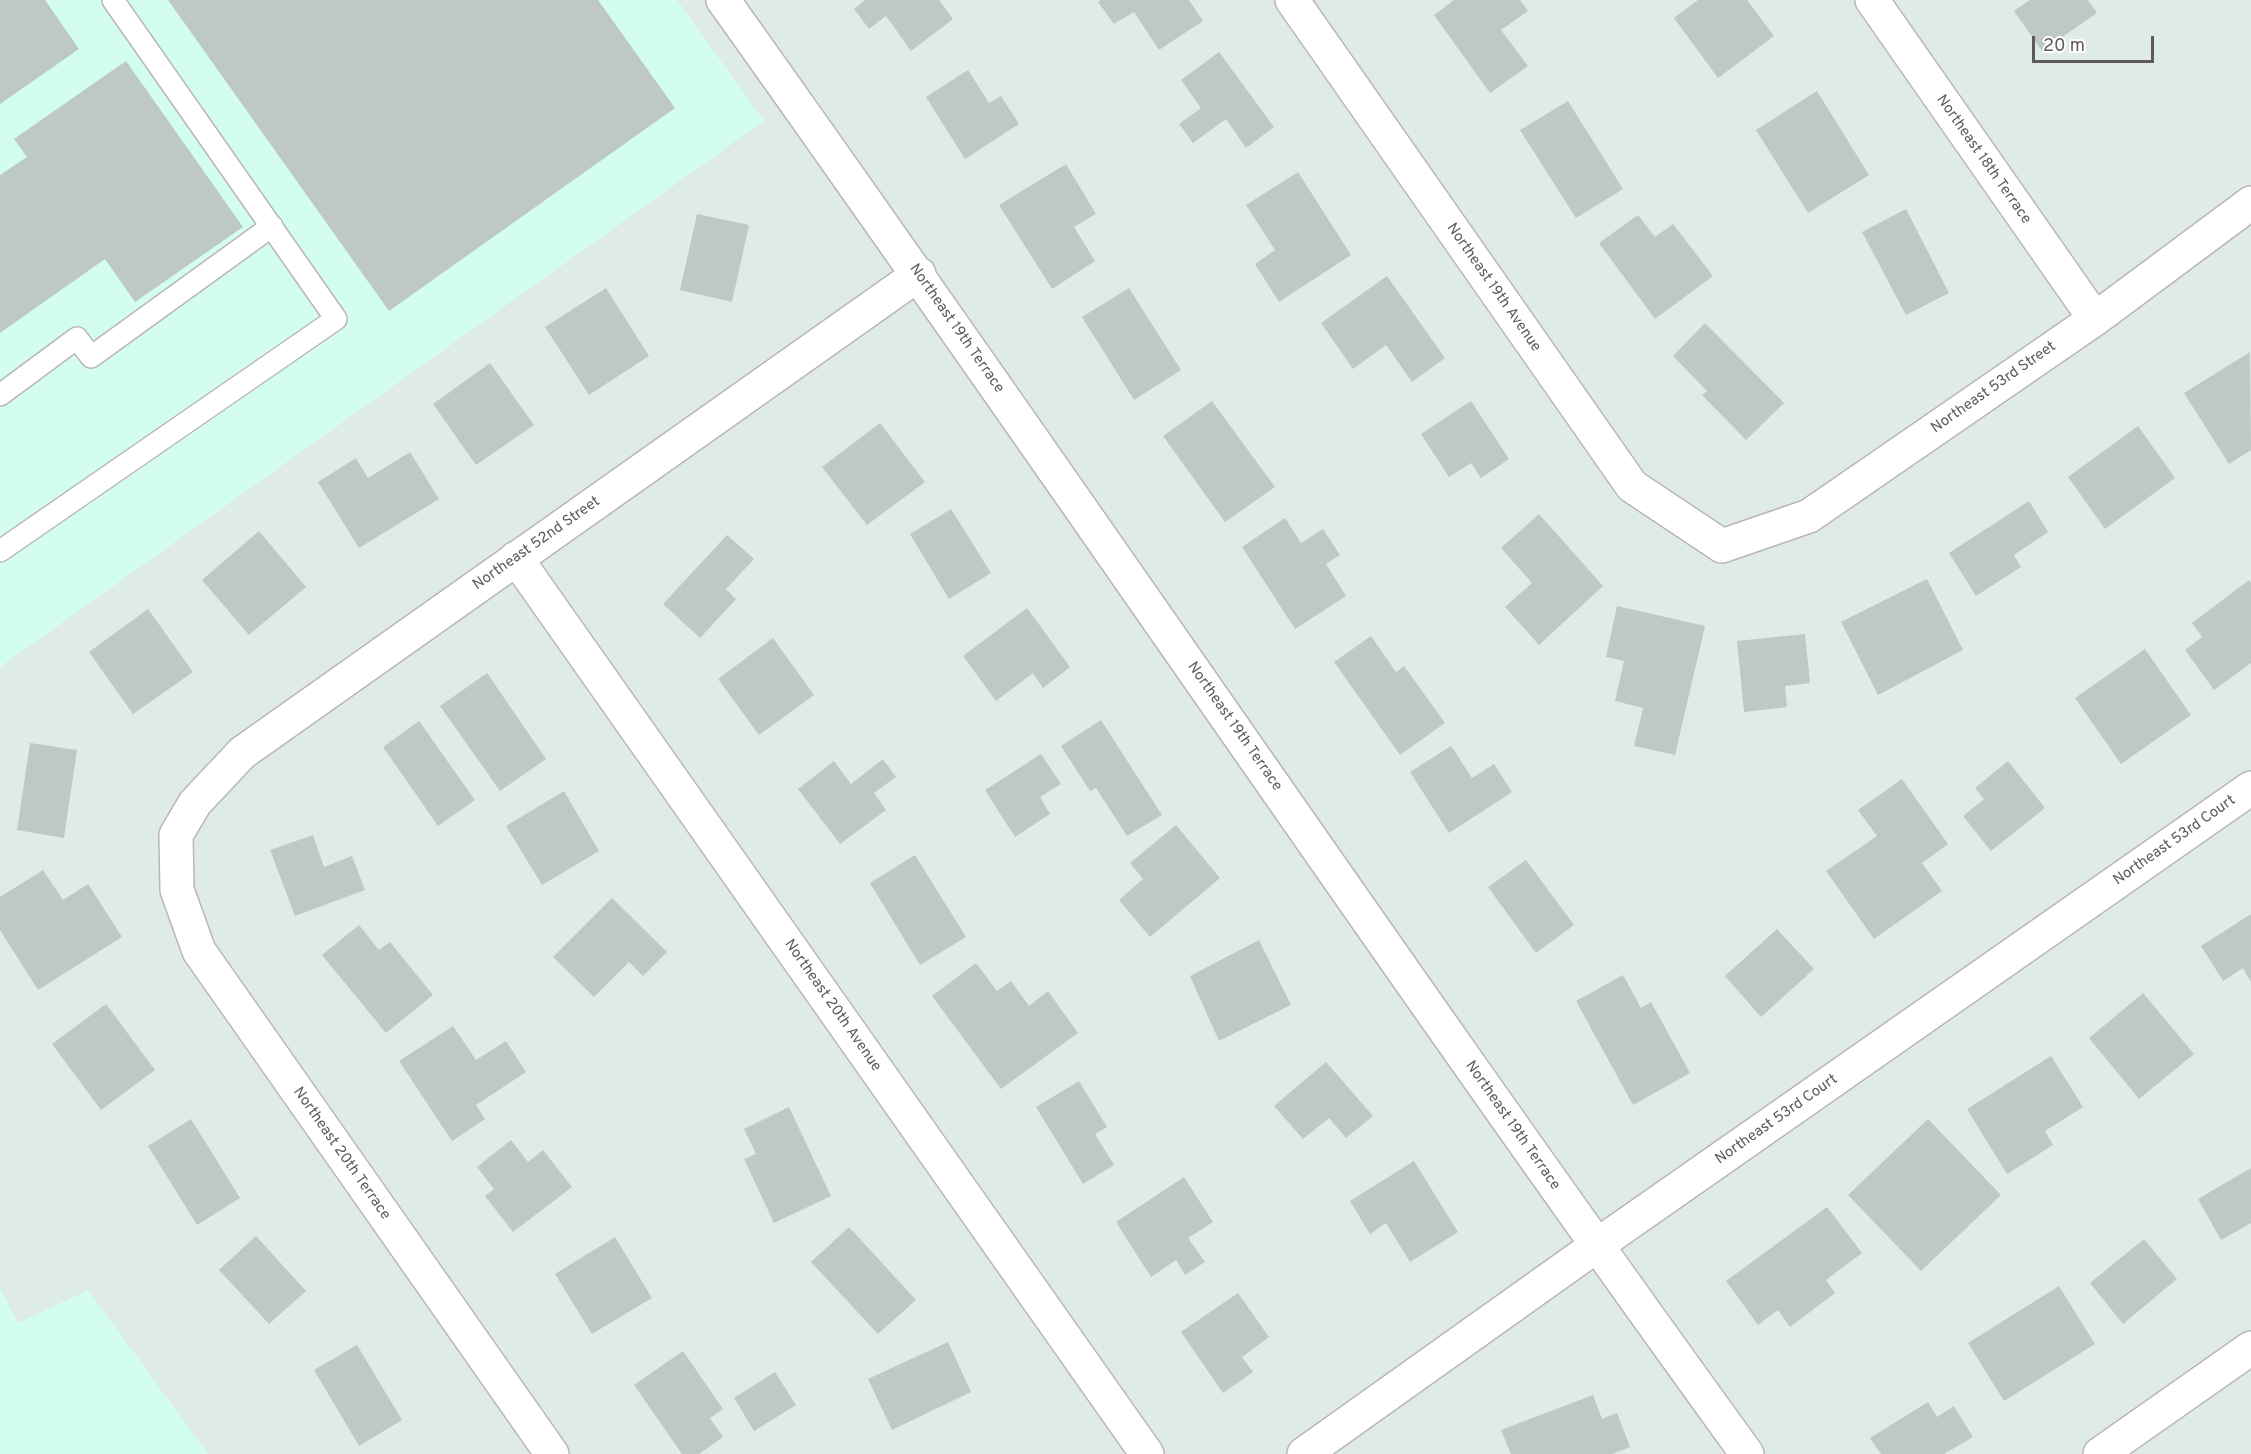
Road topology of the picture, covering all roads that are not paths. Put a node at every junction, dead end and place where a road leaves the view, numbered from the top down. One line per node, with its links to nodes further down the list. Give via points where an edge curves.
1 (113, 0): 6 (lane)
2 (723, 0): 7 (street, Northeast 19th Terrace)
3 (1292, 0): 10 (street, Northeast 19th Avenue, via 1632,486)
4 (1872, 0): 8 (street, Northeast 18th Terrace)
5 (2251, 203): 8 (street, Northeast 53rd Street)
6 (272, 226): 9 (lane, via 91,357 77,338); 11 (lane, via 336,319)
7 (919, 274): 12 (street, Northeast 52nd Street); 15 (street, Northeast 19th Terrace)
8 (2095, 319): 10 (street, Northeast 53rd Street, via 1809,516)
9 (0, 394)
10 (1722, 546)
11 (0, 551)
12 (516, 558): 14 (street, Northeast 52nd Street, via 242,753 195,803); 18 (street, Northeast 20th Avenue)
13 (2251, 788): 15 (street, Northeast 53rd Court)
14 (176, 835): 17 (street, Northeast 20th Terrace, via 177,890 199,951)
15 (1596, 1246): 19 (street, Northeast 53rd Court); 20 (street, Northeast 19th Terrace)
16 (2248, 1358): 21 (street)
17 (552, 1454)
18 (1147, 1454)
19 (1304, 1454)
20 (1747, 1454)
21 (2100, 1454)

